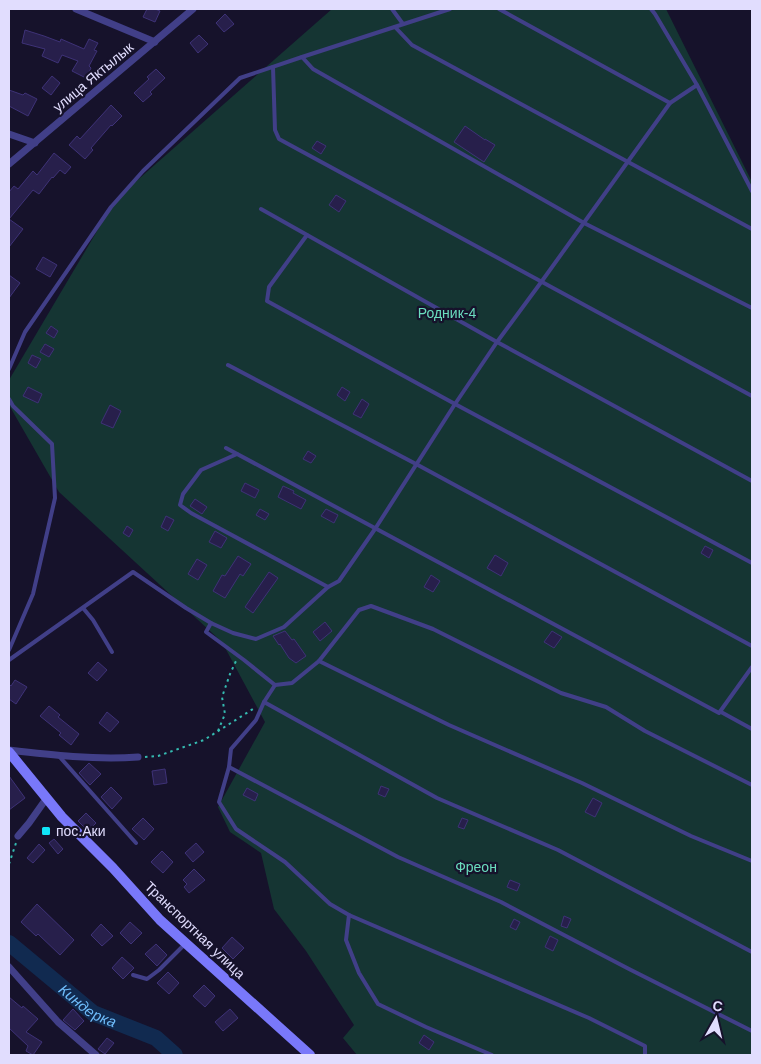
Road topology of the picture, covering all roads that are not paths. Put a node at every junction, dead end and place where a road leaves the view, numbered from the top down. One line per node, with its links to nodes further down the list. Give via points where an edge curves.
1 (76, 9): 9 (street)
2 (193, 9): 9 (street, улица Яктылык)
3 (392, 9): 7 (lane)
4 (450, 9): 7 (lane)
5 (499, 9): 13 (lane)
6 (651, 9): 12 (lane)
7 (403, 24): 8 (lane)
8 (395, 27): 10 (lane); 16 (lane, via 412,45)
9 (154, 42): 15 (street, улица Яктылык)
10 (302, 57): 11 (lane); 20 (lane, via 313,69)
11 (272, 67): 23 (lane, via 275,130 280,139); 27 (lane, via 240,78 143,171 111,208 25,332)
12 (697, 85): 13 (lane); 18 (lane)
13 (670, 103): 16 (lane)
14 (9, 134): 15 (street)
15 (35, 143): 17 (street, улица Яктылык)
16 (628, 162): 20 (lane); 21 (lane)
17 (9, 164)
18 (752, 191)
19 (260, 209): 22 (lane)
20 (584, 223): 23 (lane); 24 (lane)
21 (752, 229)
22 (308, 235): 25 (lane); 30 (lane, via 270,287 267,301)
23 (542, 281): 25 (lane); 28 (lane)
24 (752, 308)
25 (497, 342): 30 (lane); 34 (lane)
26 (228, 365): 33 (lane)
27 (9, 369)
28 (752, 396)
29 (9, 399): 41 (lane, via 52,444 55,498 33,594)
30 (455, 404): 33 (lane); 36 (lane)
31 (226, 448): 32 (lane)
32 (237, 454): 35 (lane); 37 (lane, via 201,470 183,494 180,505)
33 (416, 464): 35 (lane); 40 (lane)
34 (752, 481)
35 (376, 529): 37 (lane, via 339,581); 48 (lane)
36 (752, 563)
37 (328, 587): 39 (lane, via 284,627 256,639)
38 (83, 608): 39 (lane, via 133,572); 42 (lane); 43 (lane)
39 (211, 623): 46 (lane, via 206,632)
40 (752, 646)
41 (9, 650)
42 (112, 652)
43 (9, 660)
44 (319, 661): 46 (lane, via 292,684); 54 (lane, via 359,610 371,606 433,629 561,693 606,706 645,731); 58 (lane, via 449,725)
45 (752, 666): 48 (lane)
46 (274, 685): 47 (lane)
47 (264, 702): 53 (lane, via 256,720 231,749); 61 (lane, via 437,798 558,850)
48 (721, 712): 49 (lane)
49 (752, 729)
50 (9, 751): 51 (street); 55 (street, Транспортная улица)
51 (58, 755): 52 (street); 57 (lane)
52 (138, 757)
53 (229, 767): 59 (lane, via 219,802 236,830 285,862 330,904); 64 (lane, via 398,857 501,902)
54 (752, 785)
55 (46, 799): 56 (street); 60 (street, Транспортная улица, via 160,920)
56 (18, 836)
57 (136, 843)
58 (752, 861)
59 (348, 915): 67 (lane, via 346,940 359,973 378,1004); 68 (lane, via 589,1018 645,1046)
60 (186, 943): 63 (lane, via 147,979); 66 (street, Транспортная улица)
61 (752, 952)
62 (9, 967): 65 (street, via 58,1022)
63 (133, 975)
64 (752, 1031)
65 (96, 1055)
66 (310, 1055)
67 (492, 1055)
68 (645, 1055)

